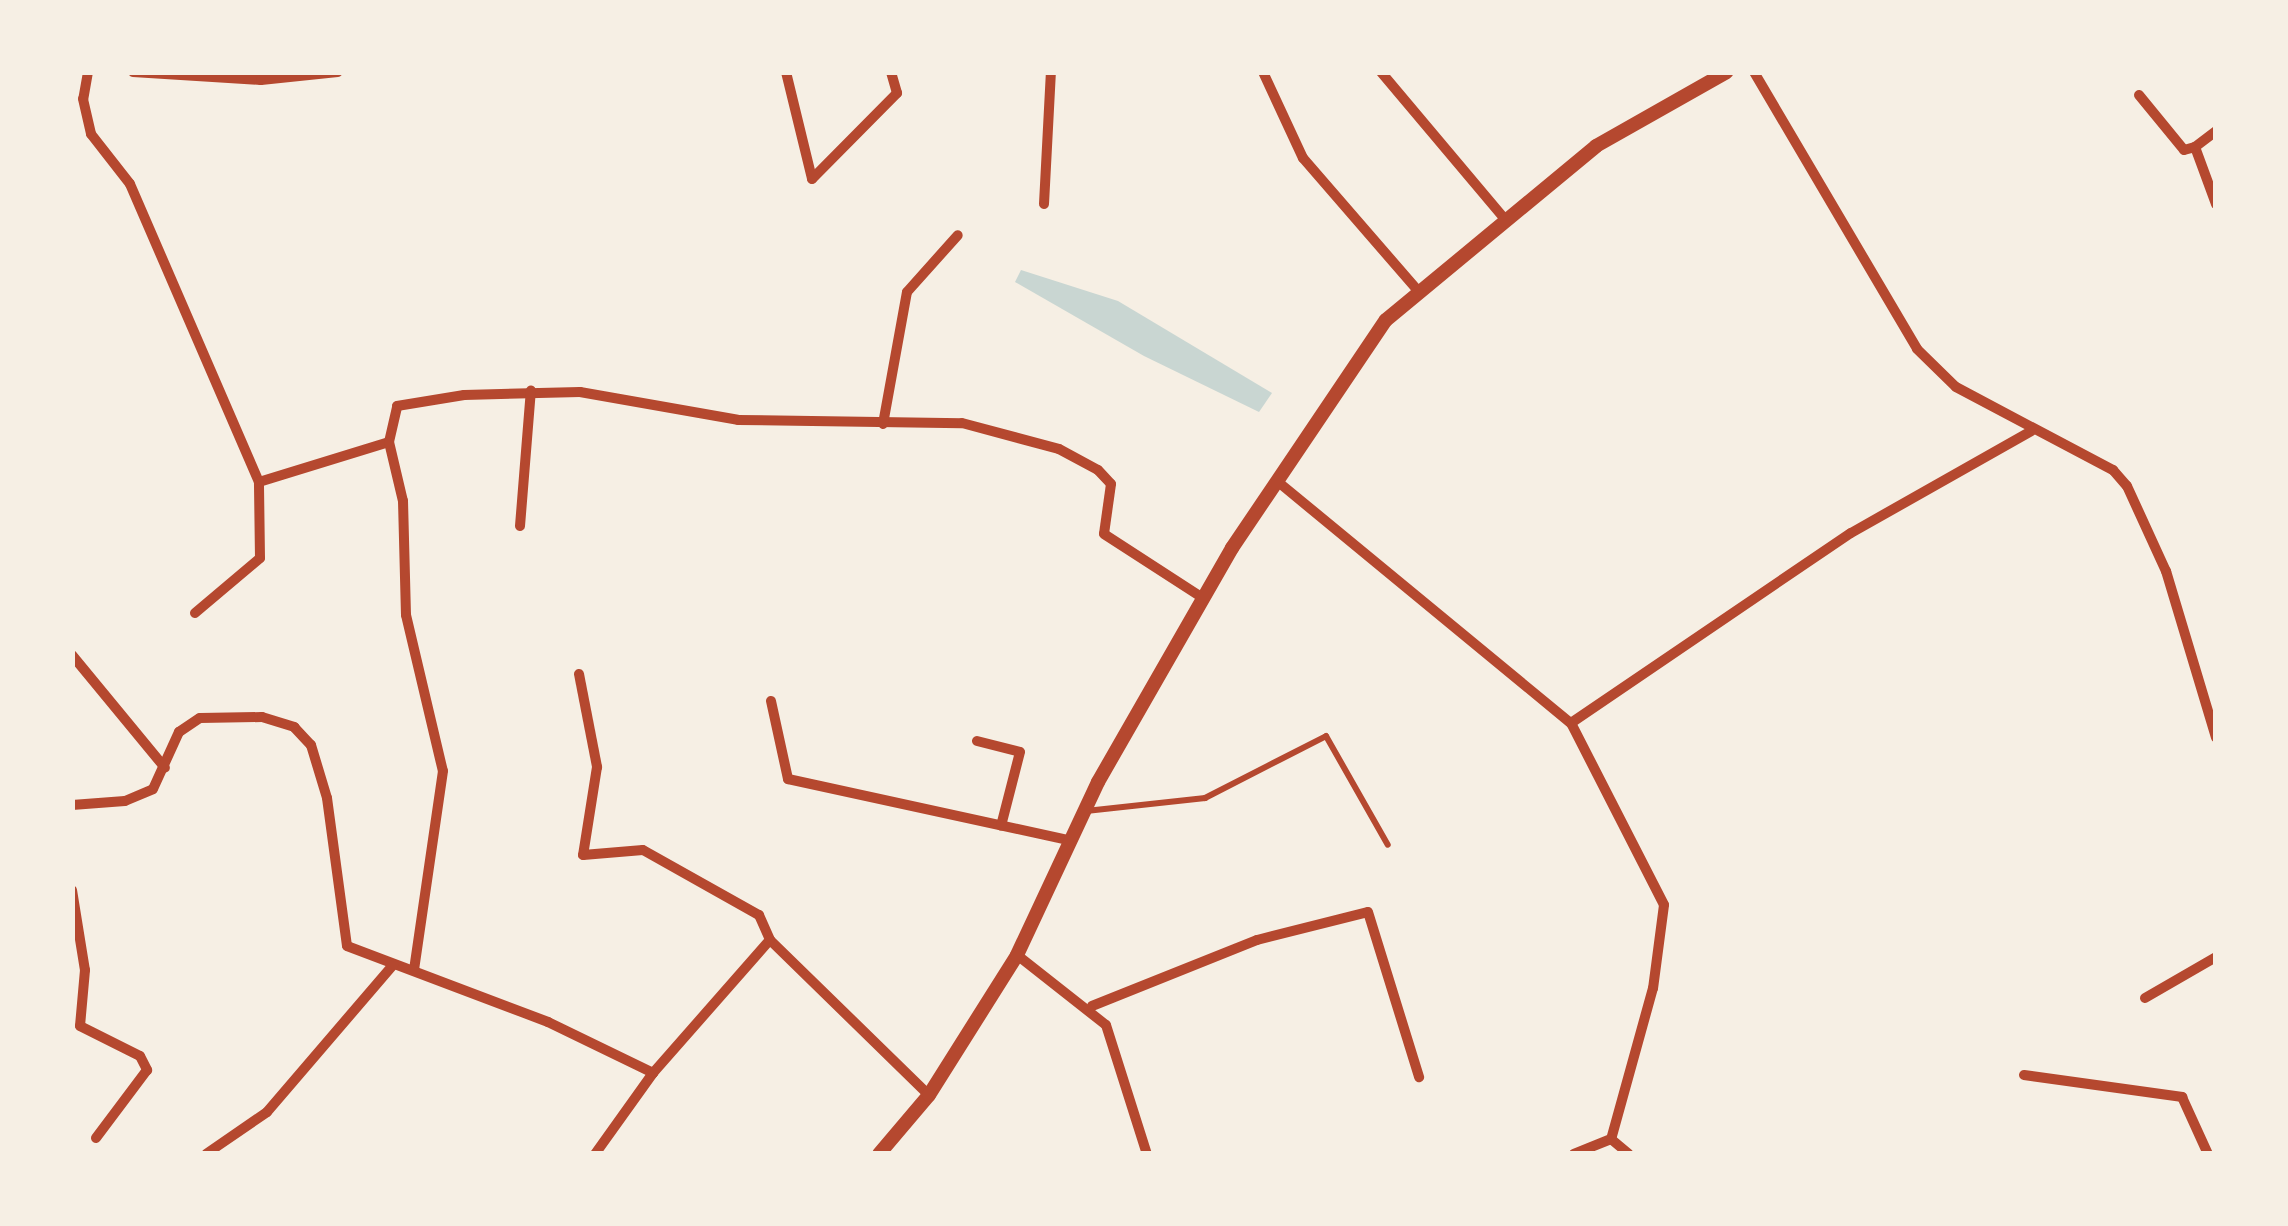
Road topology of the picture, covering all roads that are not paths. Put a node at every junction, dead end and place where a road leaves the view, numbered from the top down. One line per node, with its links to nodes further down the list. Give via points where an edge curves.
1 (88, 72): 24 (street, via 82,99 91,134 130,184)
2 (133, 72): 3 (street, via 261,80)
3 (338, 72)
4 (786, 72): 5 (street, via 812,179 897,93)
5 (890, 72)
6 (1051, 72): 14 (street)
7 (1263, 72): 18 (street, via 1303,158)
8 (1381, 72): 16 (street)
9 (1727, 72): 16 (street, via 1612,136)
10 (1754, 72): 21 (street, via 1917,349 1956,387)
11 (2139, 95): 13 (street, via 2184,150)
12 (2216, 131): 13 (street)
13 (2195, 147): 15 (street)
14 (1044, 204)
15 (2216, 204)
16 (1504, 218): 18 (street)
17 (958, 235): 20 (street, via 907,292)
18 (1419, 292): 23 (street, via 1387,320)
19 (531, 390): 20 (street, via 738,420); 22 (street, via 404,403 390,415); 25 (street)
20 (883, 424): 26 (street, via 962,423 1059,448 1111,484 1104,534)
21 (2031, 431): 31 (street, via 1851,533); 32 (street, via 2113,470 2127,486 2166,571)
22 (389, 442): 24 (street); 45 (street, via 404,501 406,615 443,771)
23 (1277, 481): 26 (street); 31 (street)
24 (259, 482): 27 (street, via 260,558)
25 (520, 526)
26 (1203, 598): 36 (street)
27 (194, 613)
28 (72, 655): 34 (street)
29 (579, 674): 41 (street, via 597,767 583,855 644,850 759,915)
30 (771, 700): 37 (street, via 788,779)
31 (1571, 722): 53 (street, via 1624,815 1666,919)
32 (2216, 738)
33 (977, 741): 37 (street, via 1020,752)
34 (165, 768): 35 (street, via 160,784 139,795); 44 (street, via 179,732 200,718 262,717 305,735 327,798 341,938)
35 (72, 805)
36 (1083, 811): 38 (street); 39 (lane, via 1205,798 1326,736)
37 (1001, 826): 38 (street)
38 (1067, 840): 42 (street)
39 (1388, 844)
40 (72, 890): 52 (street, via 85,970 82,1031 140,1056 147,1070)
41 (770, 940): 48 (street); 51 (street)
42 (1017, 955): 47 (street); 51 (street)
43 (2216, 957): 46 (street)
44 (393, 965): 45 (street); 54 (street, via 267,1112)
45 (414, 969): 48 (street)
46 (2145, 998)
47 (1092, 1006): 50 (street, via 1257,940 1368,912); 57 (street, via 1124,1066)
48 (653, 1073): 55 (street)
49 (2024, 1075): 60 (street, via 2182,1097)
50 (1419, 1077)
51 (929, 1095): 56 (street)
52 (96, 1138)
53 (1611, 1138): 58 (street); 59 (street)
54 (206, 1154)
55 (595, 1154)
56 (879, 1154)
57 (1147, 1154)
58 (1574, 1154)
59 (1629, 1154)
60 (2208, 1154)

